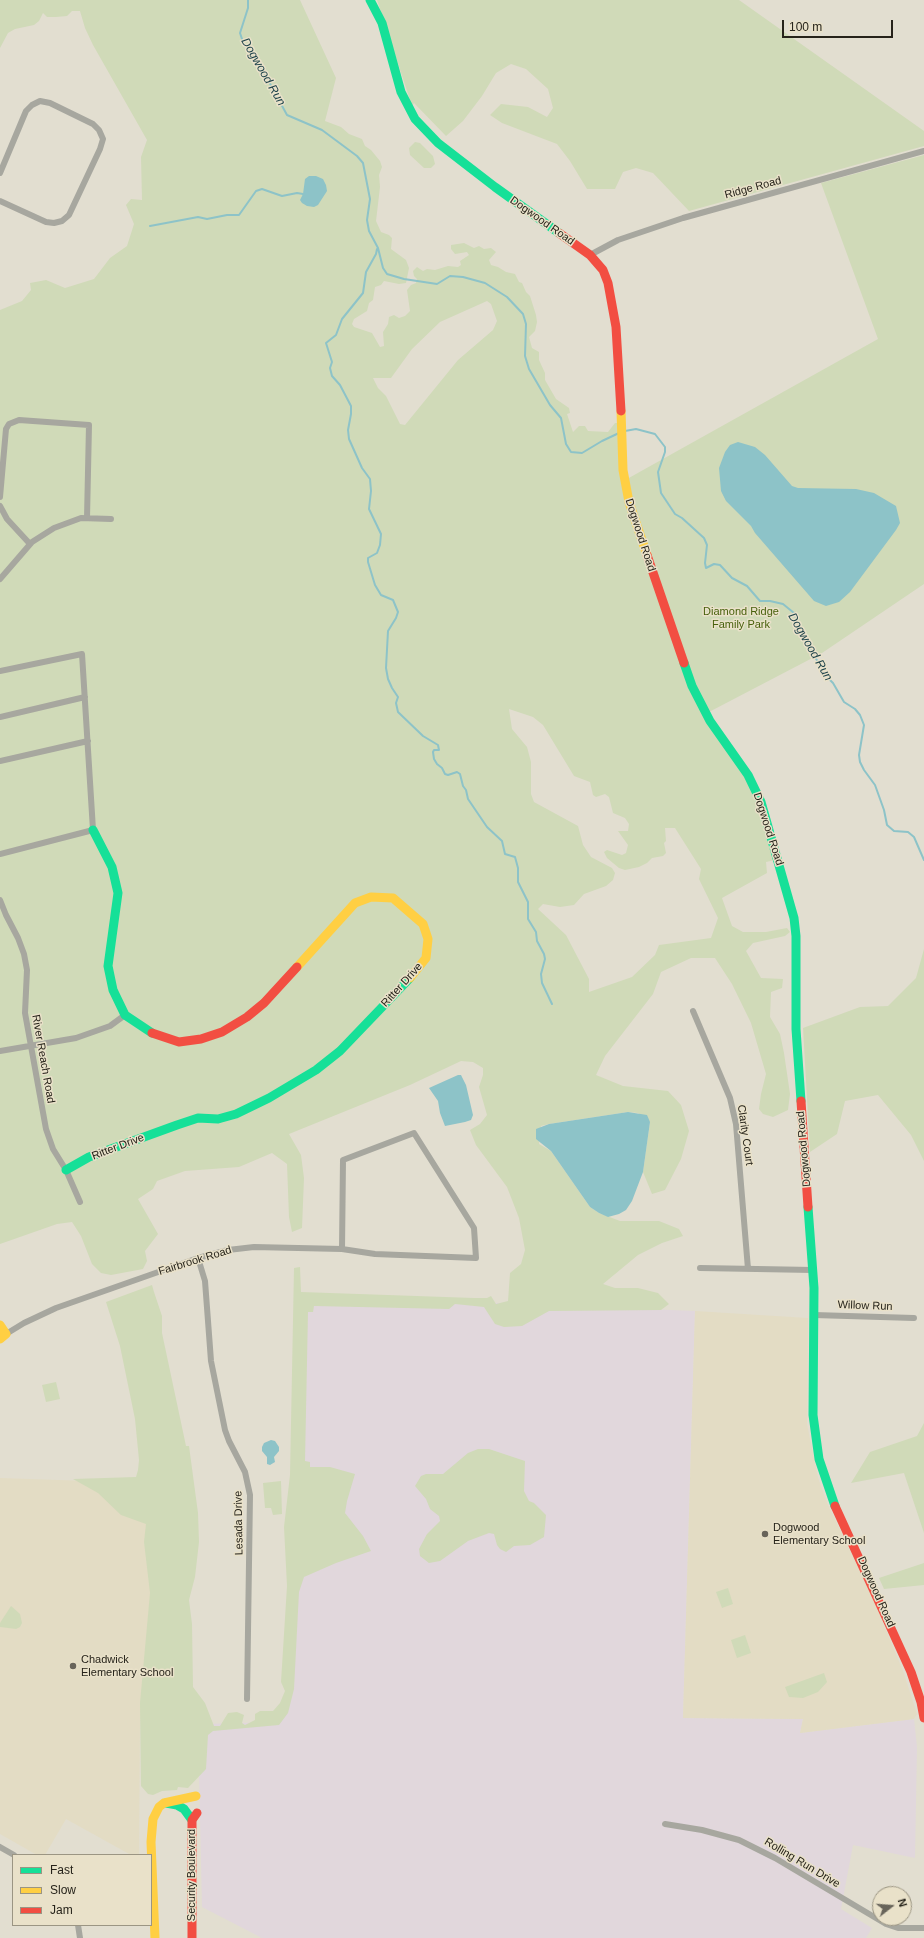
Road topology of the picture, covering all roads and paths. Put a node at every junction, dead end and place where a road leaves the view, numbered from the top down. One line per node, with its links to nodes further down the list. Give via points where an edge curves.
1 (370, 0): 5 (street, Dogwood Road, via 382,23 401,92 415,119 424,130 495,187)
2 (924, 151): 5 (street, Ridge Road, via 683,218 618,240)
3 (0, 173): 4 (street, via 26,112 32,105 40,102 50,103 93,124 103,139 69,215 62,221 46,222)
4 (0, 201)
5 (590, 255): 30 (street, Dogwood Road, via 603,270 610,290 617,342 623,470 629,502 692,686 710,720 748,774 761,802 794,918 796,1029)
6 (0, 496): 8 (street, via 6,429 9,424 19,420 89,425)
7 (0, 506): 10 (street, via 7,519)
8 (87, 518): 9 (street); 10 (street, via 54,528)
9 (111, 519)
10 (30, 544): 11 (street)
11 (0, 579)
12 (0, 672): 13 (street, via 82,654)
13 (85, 697): 14 (street); 15 (street)
14 (0, 717)
15 (88, 741): 16 (street); 17 (street)
16 (0, 761)
17 (93, 830): 18 (street); 21 (street, via 112,867 118,893 108,966 113,990)
18 (0, 854)
19 (0, 900): 22 (street, River Reach Road, via 24,954 27,970 25,1013)
20 (693, 1011): 29 (street, Clarity Court, via 730,1098 736,1124)
21 (125, 1016): 22 (street, via 110,1026 76,1038); 24 (street, Ritter Drive, via 151,1033 178,1042 201,1039 222,1032 264,1003 355,903 371,897 393,898 423,924 428,939 426,958 415,973 340,1051 316,1070 236,1114 218,1118 198,1118 177,1124 89,1157)
22 (30, 1046): 23 (street); 24 (street, River Reach Road, via 46,1129 53,1149)
23 (0, 1051)
24 (66, 1170): 25 (street, River Reach Road)
25 (80, 1202)
26 (342, 1249): 26 (street, Fairbrook Road, via 343,1160 414,1133 474,1228 476,1258 375,1254); 27 (street, Fairbrook Road, via 254,1247 228,1250)
27 (198, 1258): 34 (street, Fairbrook Road, via 56,1308 29,1320); 35 (street, Lesada Drive, via 205,1281 211,1361 225,1430 245,1472 250,1495)
28 (700, 1268): 29 (street)
29 (748, 1269): 30 (street)
30 (813, 1270): 31 (street, Dogwood Road)
31 (814, 1315): 32 (street, Willow Run); 36 (street, Dogwood Road, via 812,1415 823,1474 911,1672)
32 (914, 1318)
33 (0, 1325): 34 (street)
34 (3, 1336)
35 (247, 1698)
36 (924, 1718)
37 (196, 1796): 38 (street)
38 (164, 1803): 45 (street, via 155,1813 152,1828); 46 (street, Security Boulevard, via 177,1805 194,1817)
39 (665, 1824): 43 (street, Rolling Run Drive, via 739,1840 775,1858 886,1924 898,1928)
40 (0, 1847): 41 (street)
41 (12, 1854)
42 (78, 1926): 44 (street)
43 (924, 1928)
44 (80, 1938)
45 (155, 1938)
46 (192, 1938)

